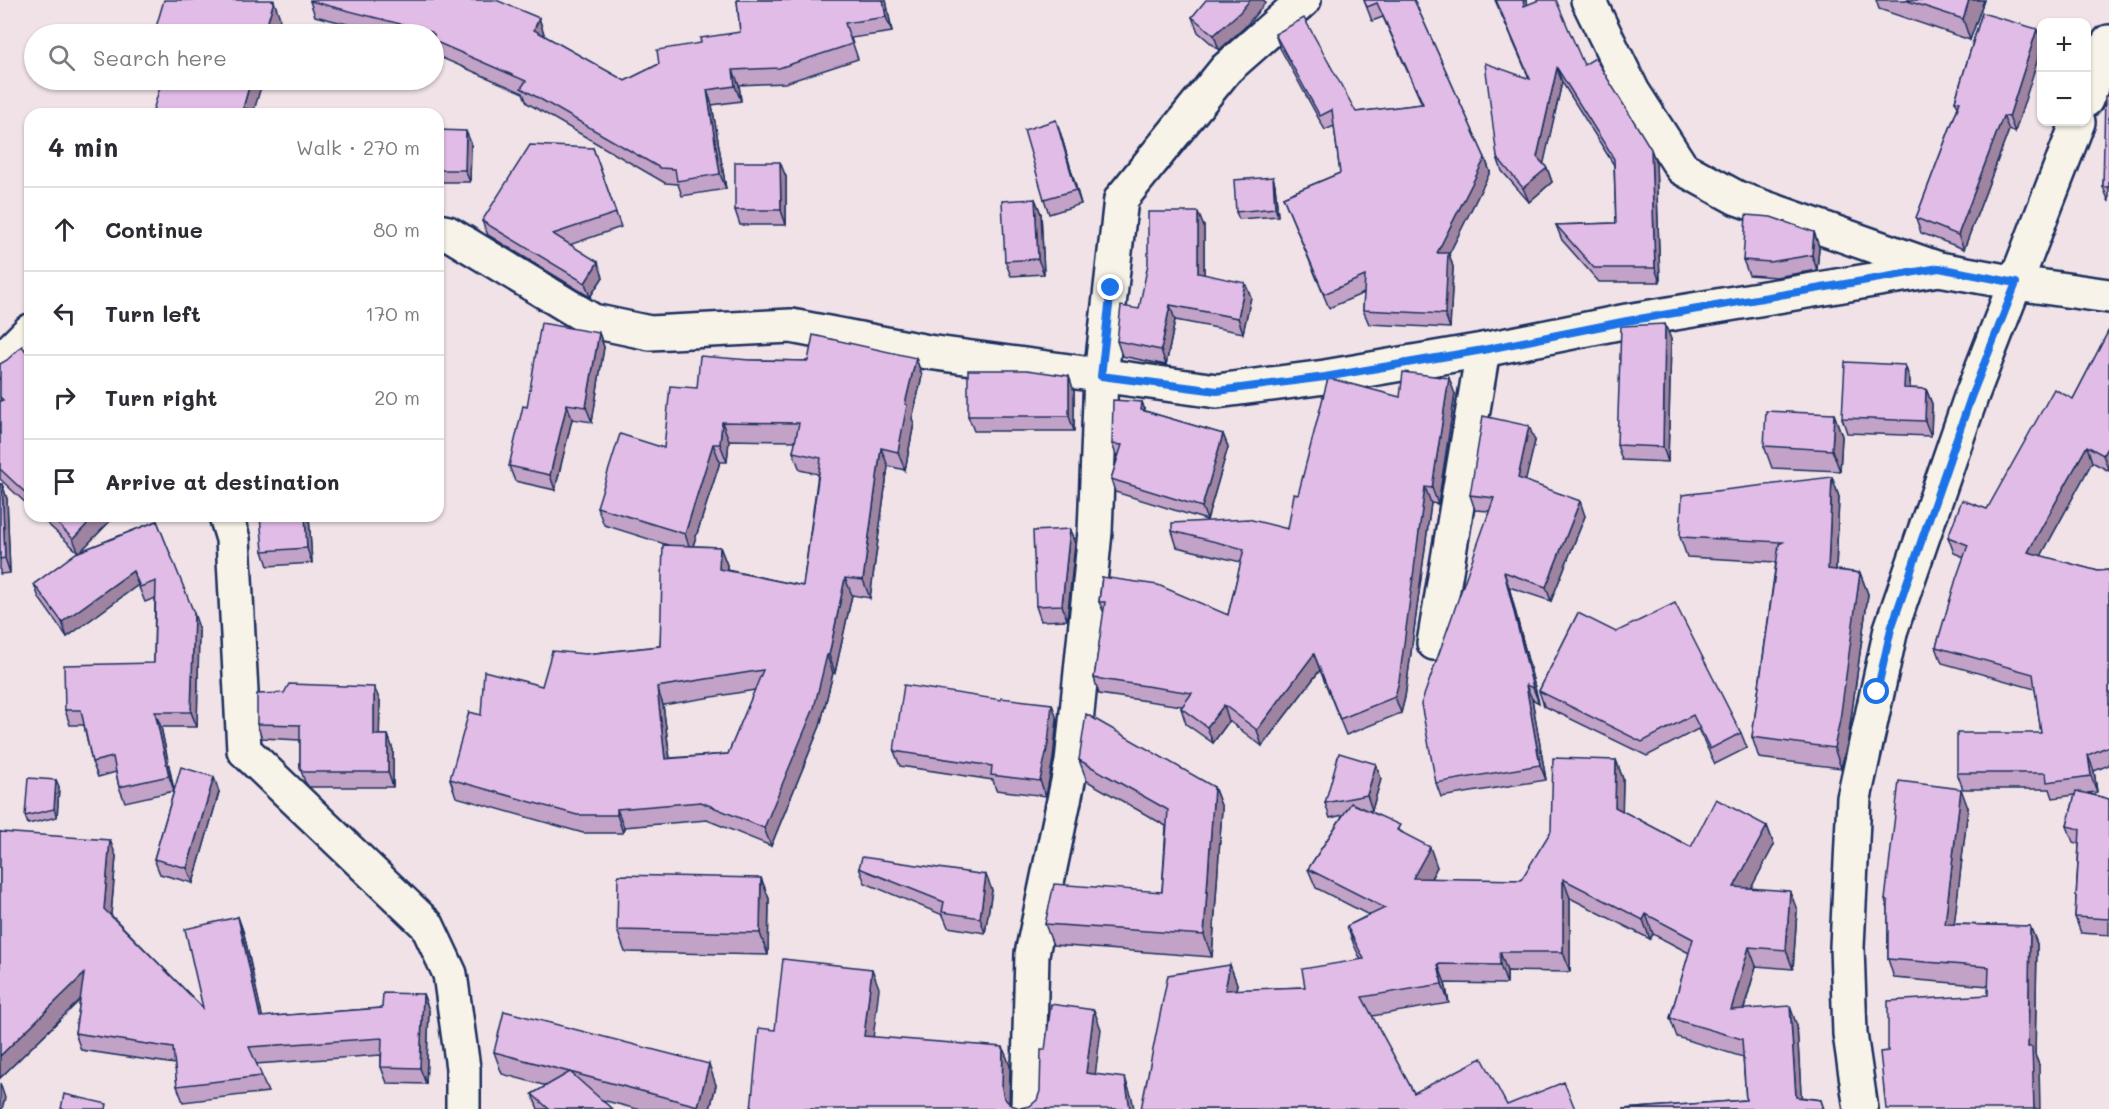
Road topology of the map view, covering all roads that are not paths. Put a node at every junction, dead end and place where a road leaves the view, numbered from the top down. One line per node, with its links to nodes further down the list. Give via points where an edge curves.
1 (1304, 0): 13 (street, via 1226,69 1121,200)
2 (1588, 0): 7 (street, via 1633,92 1682,168 1737,198)
3 (2109, 42): 4 (street)
4 (2091, 87)
5 (2076, 126): 8 (street)
6 (444, 232): 13 (street, via 593,321 650,333 790,326 928,352)
7 (1939, 268): 8 (street); 11 (street, via 1627,321)
8 (2016, 283): 9 (street); 18 (street, via 1971,397 1891,629 1854,798 1847,947 1850,1034)
9 (2109, 296)
10 (24, 337): 12 (street)
11 (1483, 350): 13 (street, via 1217,391); 15 (street)
12 (0, 361)
13 (1101, 376): 17 (street, via 1095,532 1072,762 1032,954)
14 (227, 522): 16 (street, via 233,539 244,750 427,925 450,974 463,1068)
15 (1434, 644)
16 (463, 1109)
17 (1028, 1109)
18 (1861, 1109)

